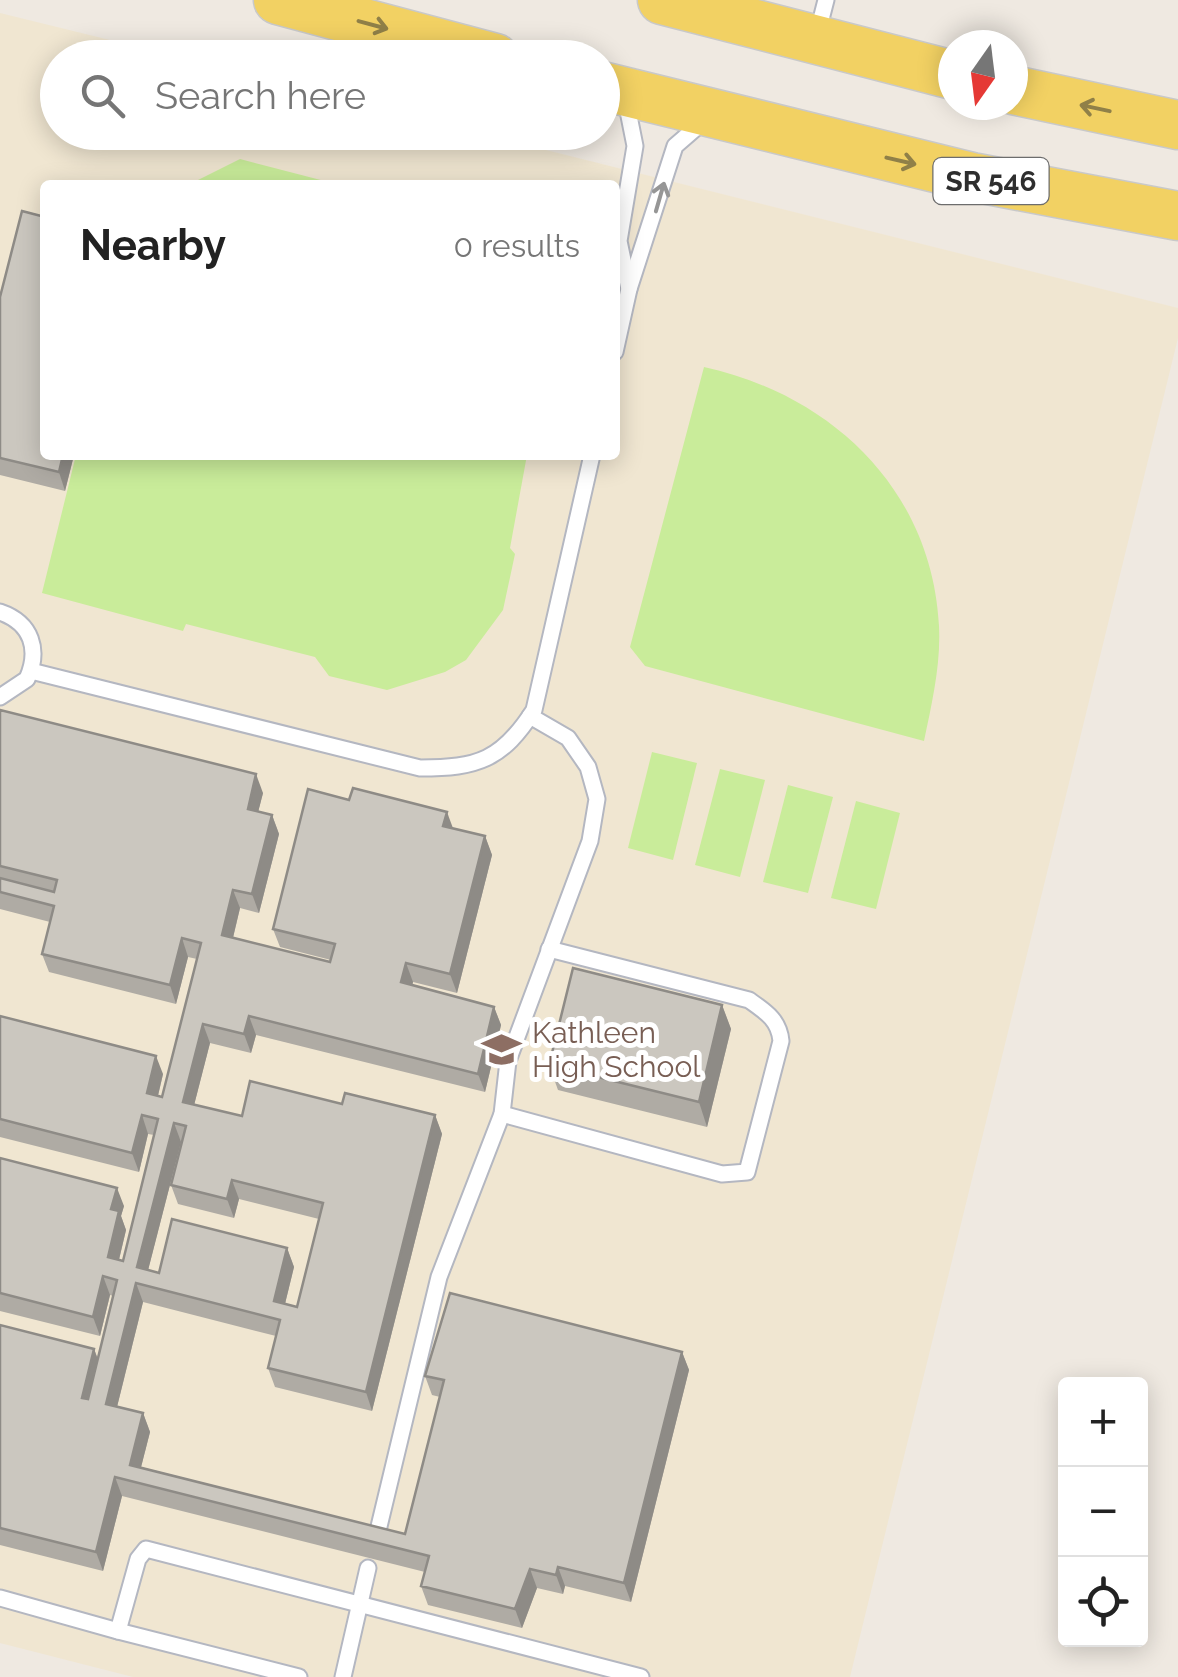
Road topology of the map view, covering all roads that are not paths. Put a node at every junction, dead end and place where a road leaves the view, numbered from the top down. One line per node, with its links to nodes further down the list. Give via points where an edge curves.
1 (278, 0): 4 (main road, one-way to 4)
2 (662, 0): 3 (main road)
3 (821, 20): 5 (main road)
4 (428, 40)
5 (938, 69)
6 (620, 91): 9 (main road, SR 546)
7 (1028, 93): 10 (main road, one-way to 7)
8 (620, 107): 12 (lane, via 635,146)
9 (713, 115): 11 (main road, SR 546, one-way to 11, via 972,177); 14 (lane, one-way to 9, via 675,146)
10 (1178, 124)
11 (1178, 216)
12 (620, 235)
13 (620, 245): 14 (lane)
14 (630, 289): 15 (lane)
15 (620, 331)
16 (591, 460): 20 (lane)
17 (0, 612): 18 (lane, via 32,638)
18 (31, 671): 19 (lane, via 17,690); 20 (lane, via 420,768 485,760 514,741)
19 (0, 697)
20 (530, 716): 21 (lane, via 568,738 588,767 597,799 590,841)
21 (549, 949): 22 (lane, via 508,1061); 22 (lane, via 750,1000 768,1014 781,1041 758,1139 747,1172 722,1174)
22 (502, 1114): 23 (lane, via 439,1278)
23 (376, 1539)
24 (368, 1568): 26 (lane)
25 (0, 1598): 27 (lane)
26 (359, 1607): 27 (lane, via 146,1549); 29 (lane); 30 (lane)
27 (118, 1631): 28 (lane)
28 (299, 1677)
29 (343, 1677)
30 (641, 1677)

